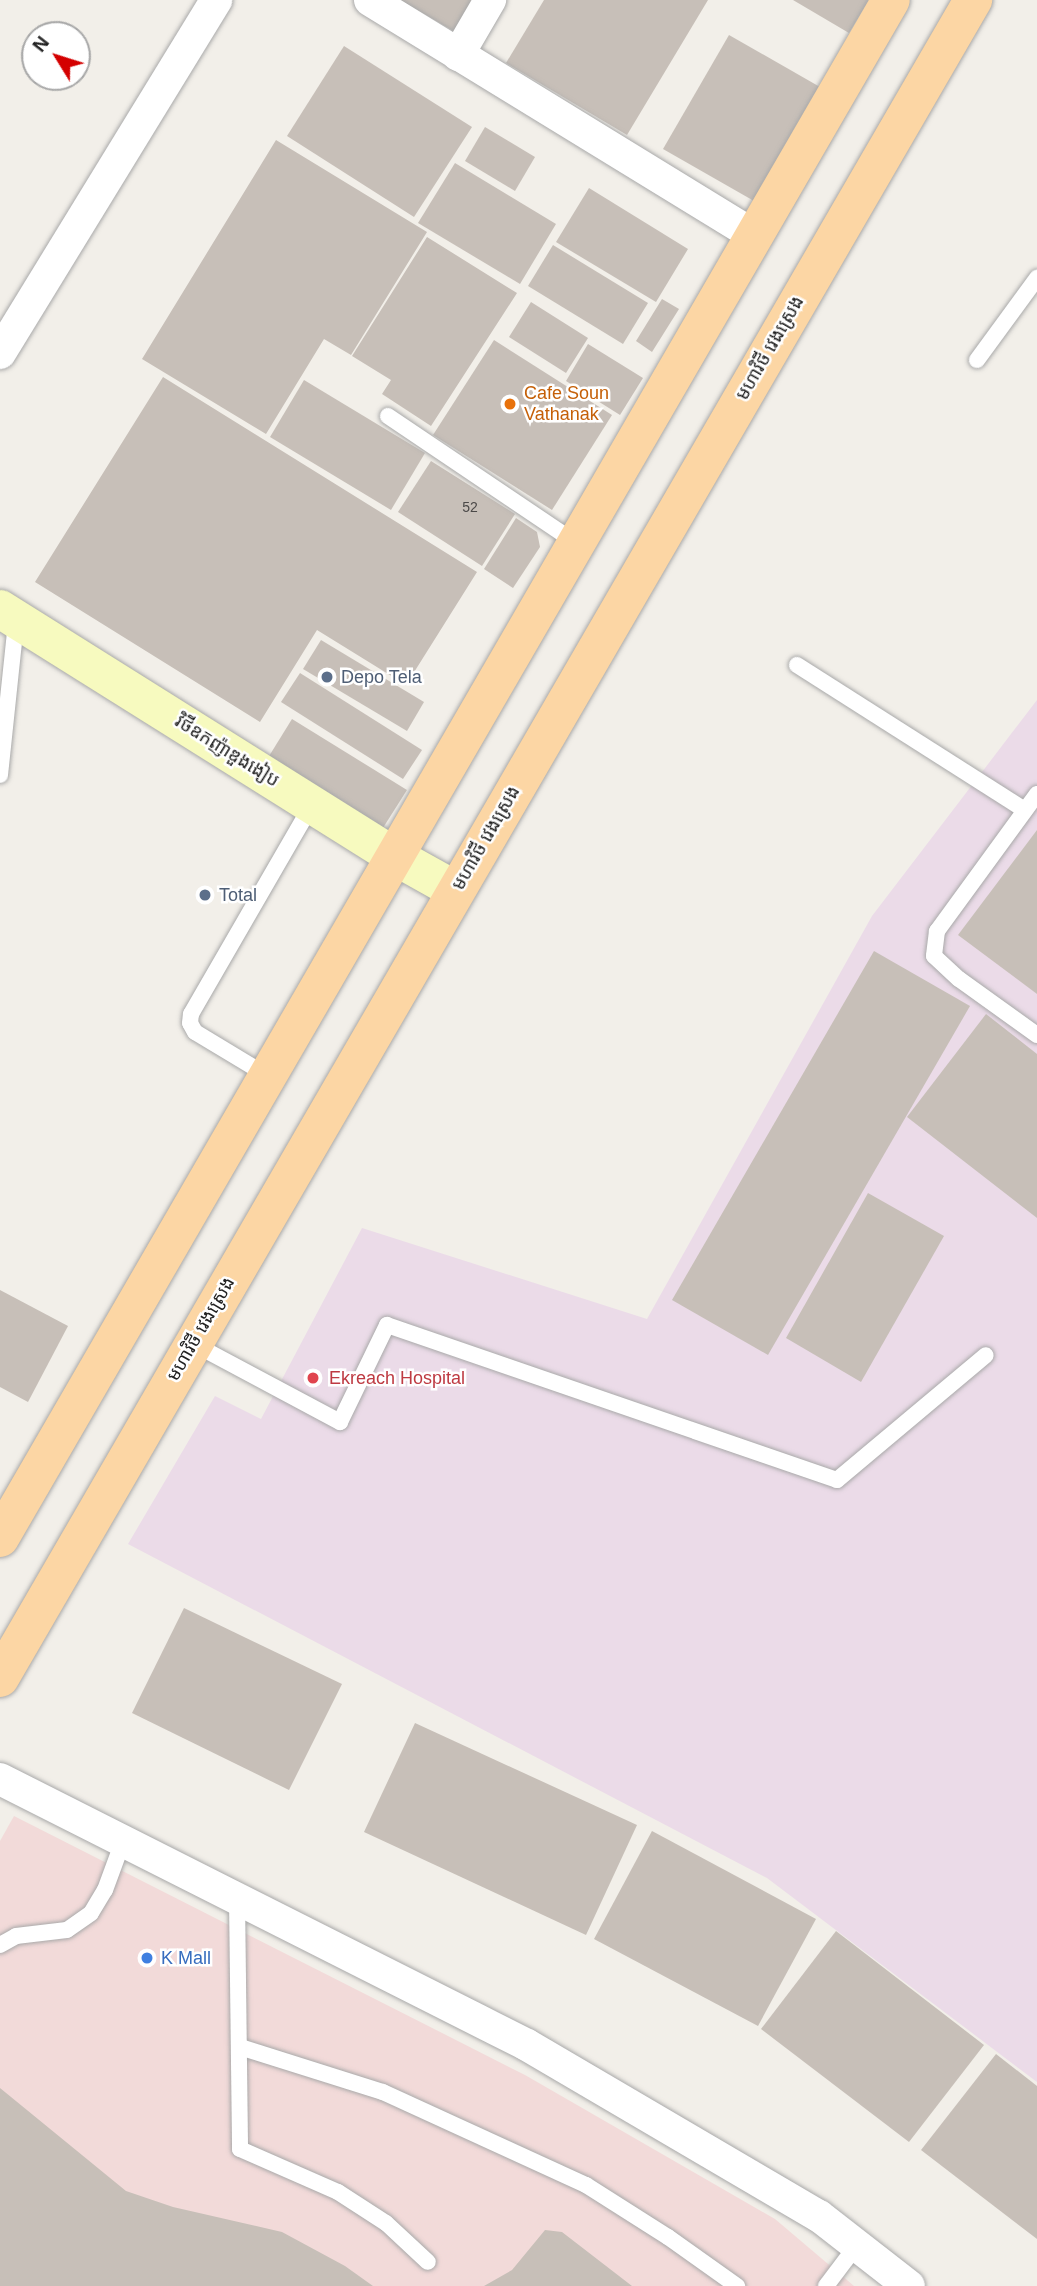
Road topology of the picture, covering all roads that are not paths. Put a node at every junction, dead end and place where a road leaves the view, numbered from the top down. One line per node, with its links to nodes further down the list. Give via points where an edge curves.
1 (216, 0): 9 (street)
2 (370, 0): 6 (street)
3 (490, 0): 6 (street)
4 (891, 0): 7 (main road)
5 (972, 0): 20 (main road, មហាវិថី វេងស្រេង)
6 (458, 55): 7 (street)
7 (753, 235): 12 (main road)
8 (1037, 278): 10 (lane)
9 (0, 354)
10 (977, 360)
11 (388, 416): 12 (lane)
12 (576, 543): 19 (main road)
13 (8, 614): 15 (lane); 17 (street, វិថីឧកញ៉ាឌួងងៀប)
14 (797, 665): 18 (lane)
15 (0, 775)
16 (1037, 794): 18 (lane)
17 (312, 804): 19 (street, វិថីឧកញ៉ាឌួងងៀប); 22 (lane, via 191,1014 195,1031)
18 (1025, 810): 21 (lane, via 937,931 934,956)
19 (396, 857): 20 (street, វិថីឧកញ៉ាឌួងងៀប); 22 (main road)
20 (455, 890): 23 (main road, មហាវិថី វេងស្រេង)
21 (1037, 1035)
22 (268, 1076): 25 (main road)
23 (192, 1343): 24 (lane, via 340,1422 387,1325 837,1480); 26 (main road, មហាវិថី វេងស្រេង)
24 (986, 1355)
25 (0, 1538)
26 (0, 1678)
27 (0, 1779): 28 (street)
28 (124, 1841): 29 (street); 30 (lane, via 91,1913 67,1930 16,1936)
29 (237, 1898): 31 (lane); 32 (street, via 527,2045 819,2216)
30 (0, 1945)
31 (240, 2047): 33 (lane, via 240,2150 338,2192 386,2223); 34 (lane, via 383,2092 586,2185)
32 (857, 2245): 35 (lane); 36 (street)
33 (428, 2262)
34 (737, 2286)
35 (826, 2286)
36 (909, 2286)

